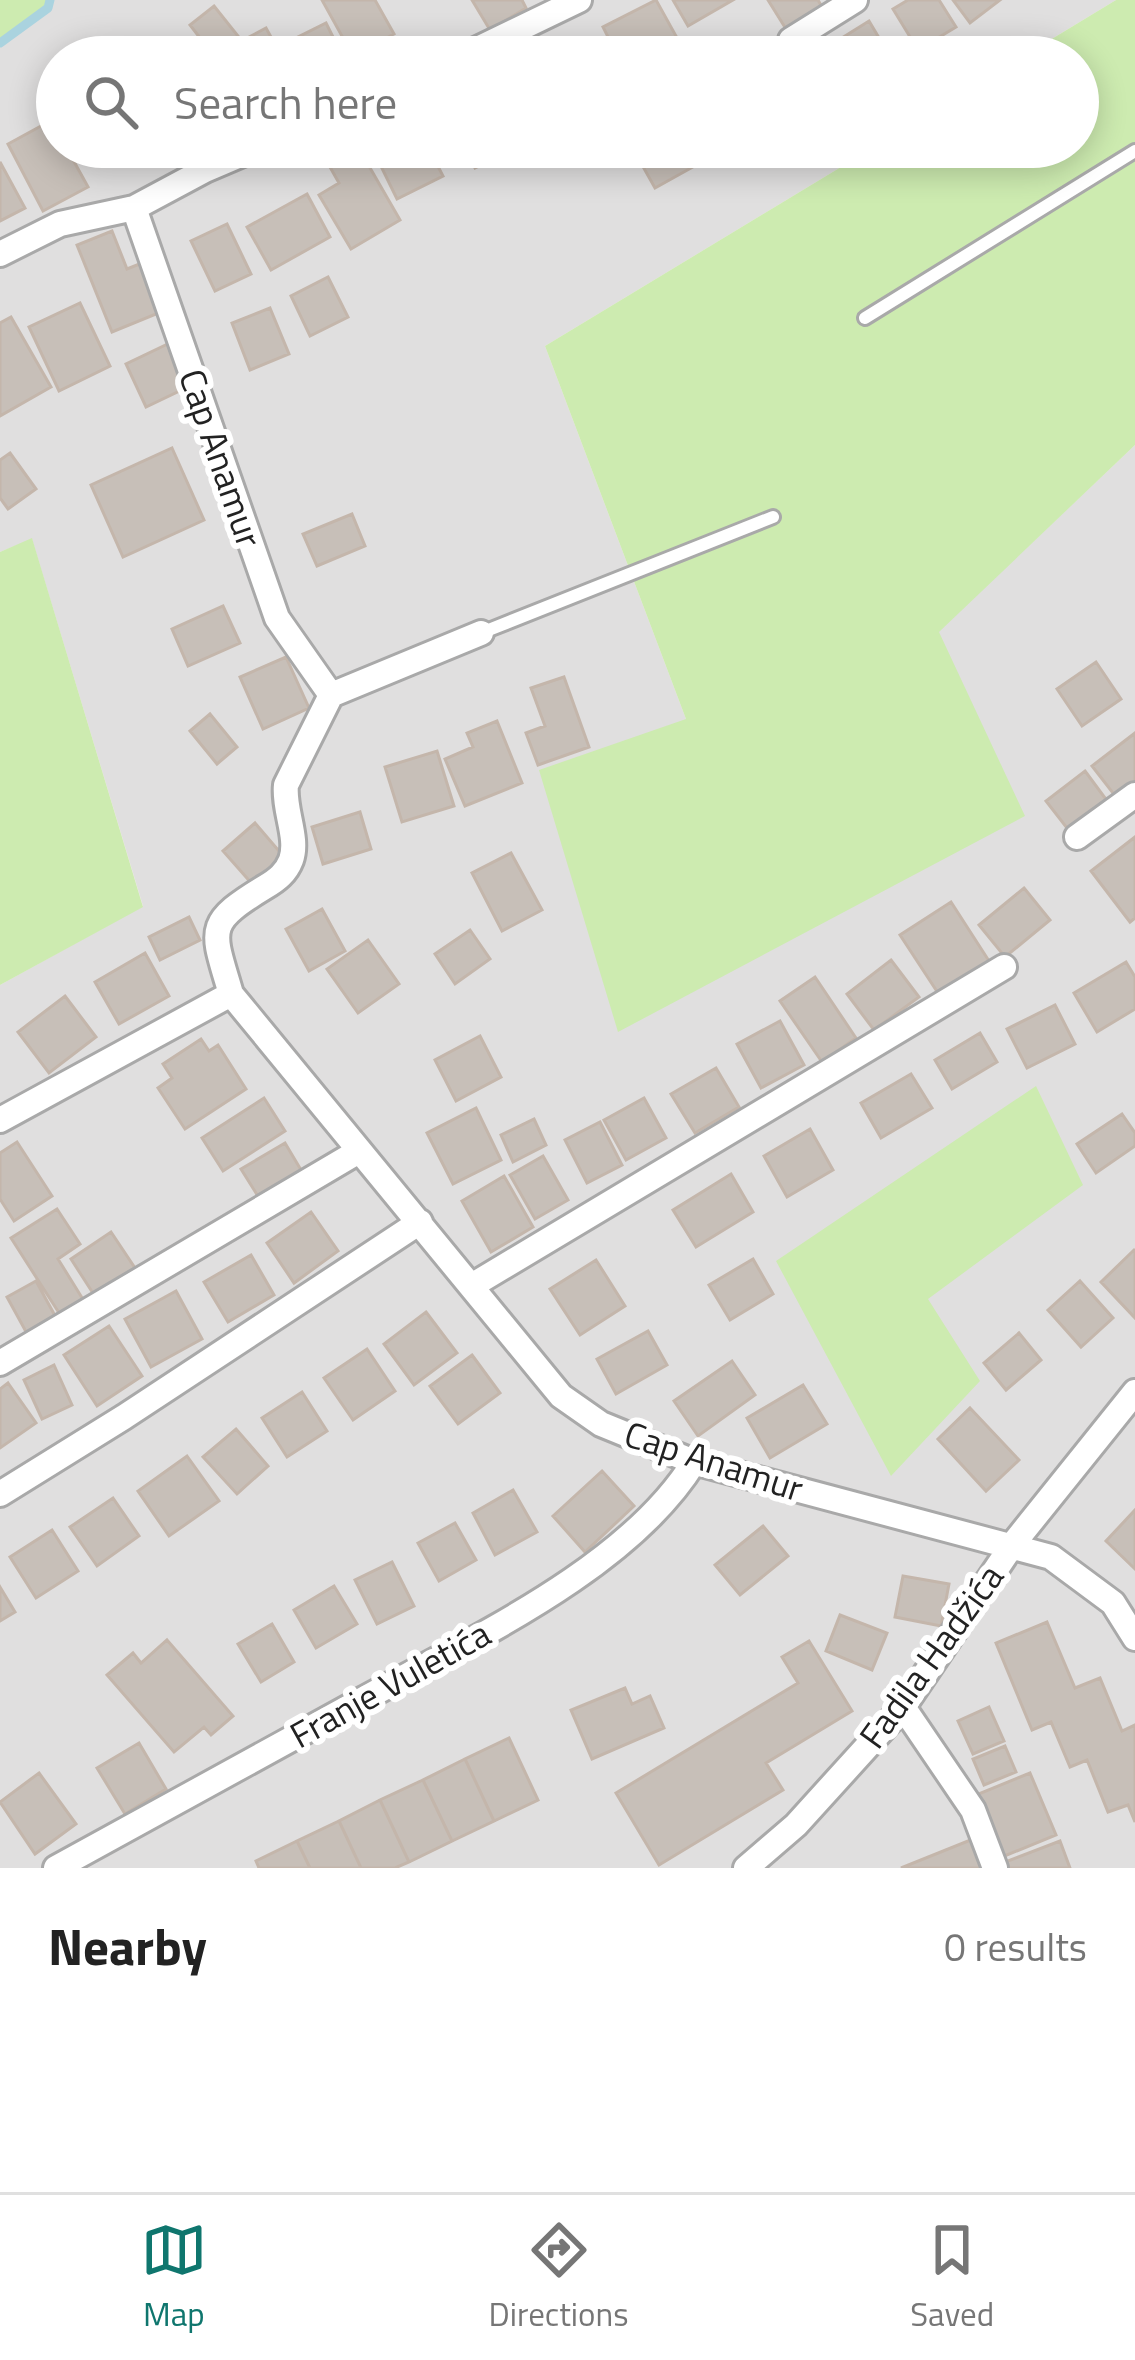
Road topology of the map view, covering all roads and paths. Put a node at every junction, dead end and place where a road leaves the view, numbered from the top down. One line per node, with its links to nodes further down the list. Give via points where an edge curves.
1 (579, 0): 3 (street)
2 (855, 0): 4 (street)
3 (504, 36)
4 (797, 36)
5 (1135, 151): 9 (lane)
6 (210, 168): 7 (street)
7 (134, 208): 8 (street, via 60,224); 12 (street, Cap Anamur, via 277,618)
8 (0, 254)
9 (865, 318)
10 (773, 517): 11 (lane)
11 (481, 633): 12 (street)
12 (331, 695): 16 (street, Cap Anamur, via 286,785 289,866 217,928)
13 (1135, 795): 14 (street)
14 (1077, 837)
15 (1004, 967): 20 (street)
16 (231, 994): 17 (street); 18 (street, Cap Anamur)
17 (0, 1120)
18 (359, 1151): 19 (street, Cap Anamur); 21 (street)
19 (420, 1222): 20 (street, Cap Anamur); 24 (street)
20 (472, 1285): 23 (street, Cap Anamur, via 561,1396 601,1424)
21 (0, 1364)
22 (1135, 1392): 25 (street, Fadila Hadžića)
23 (694, 1462): 25 (street, Cap Anamur); 28 (street, Franje Vuletića, via 659,1510 614,1548 506,1620)
24 (0, 1494)
25 (1013, 1544): 26 (street, Cap Anamur, via 1082,1577); 27 (street, Fadila Hadžića)
26 (1135, 1638)
27 (903, 1707): 29 (street, Fadila Hadžića); 30 (street, via 973,1810)
28 (56, 1868)
29 (746, 1868)
30 (995, 1868)

